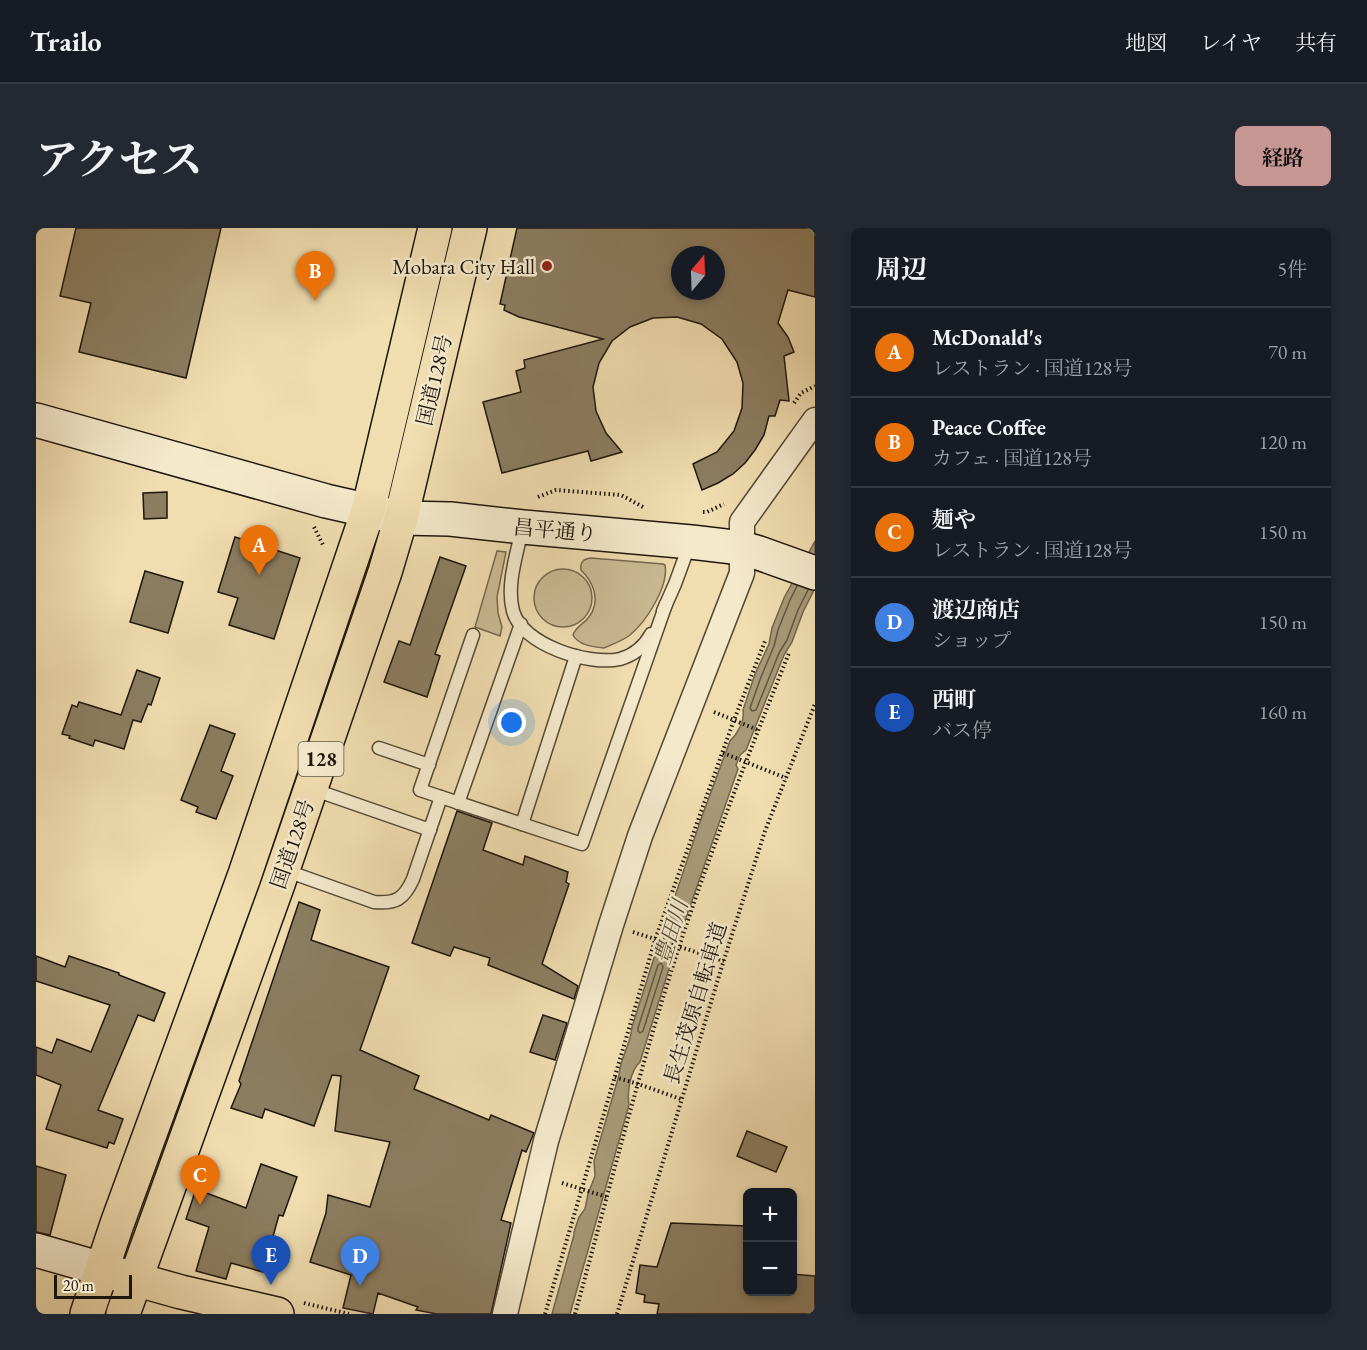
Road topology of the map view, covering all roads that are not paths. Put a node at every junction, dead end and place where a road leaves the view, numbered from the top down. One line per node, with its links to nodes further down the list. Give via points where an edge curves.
1 (435, 228): 5 (highway, 国道128号 / 128)
2 (470, 228): 7 (highway, 国道128号 / 128)
3 (36, 420): 5 (street, 昌平通り)
4 (815, 420): 9 (street, via 742,522)
5 (368, 511): 7 (street, 昌平通り); 24 (highway, 国道128号 / 128, via 244,877)
6 (527, 514): 7 (street, 昌平通り); 8 (street, 昌平通り); 12 (lane, via 511,591 513,612)
7 (401, 518): 17 (highway, 国道128号 / 128)
8 (693, 527): 9 (street, 昌平通り); 11 (lane)
9 (753, 551): 10 (street, 昌平通り); 29 (street, via 640,836 611,925 546,1141)
10 (815, 573)
11 (666, 604): 14 (lane, via 648,641 636,653 605,661); 20 (lane, via 582,844)
12 (520, 624): 14 (lane, via 543,644); 19 (lane)
13 (473, 635): 16 (lane)
14 (576, 656): 20 (lane)
15 (379, 748): 16 (lane)
16 (429, 765): 18 (lane, via 420,790)
17 (311, 788): 21 (lane); 22 (highway, 国道128号 / 128)
18 (441, 797): 19 (lane); 21 (lane)
19 (458, 803): 20 (lane)
20 (522, 824)
21 (430, 830): 22 (lane, via 407,891 388,903 374,902)
22 (283, 870): 25 (highway, 国道128号 / 128)
23 (36, 1251): 24 (street)
24 (102, 1269): 25 (highway); 26 (highway, 国道128号)
25 (135, 1279): 27 (highway, 国道128号); 28 (highway)
26 (87, 1314)
27 (123, 1314)
28 (277, 1314)
29 (505, 1314)

